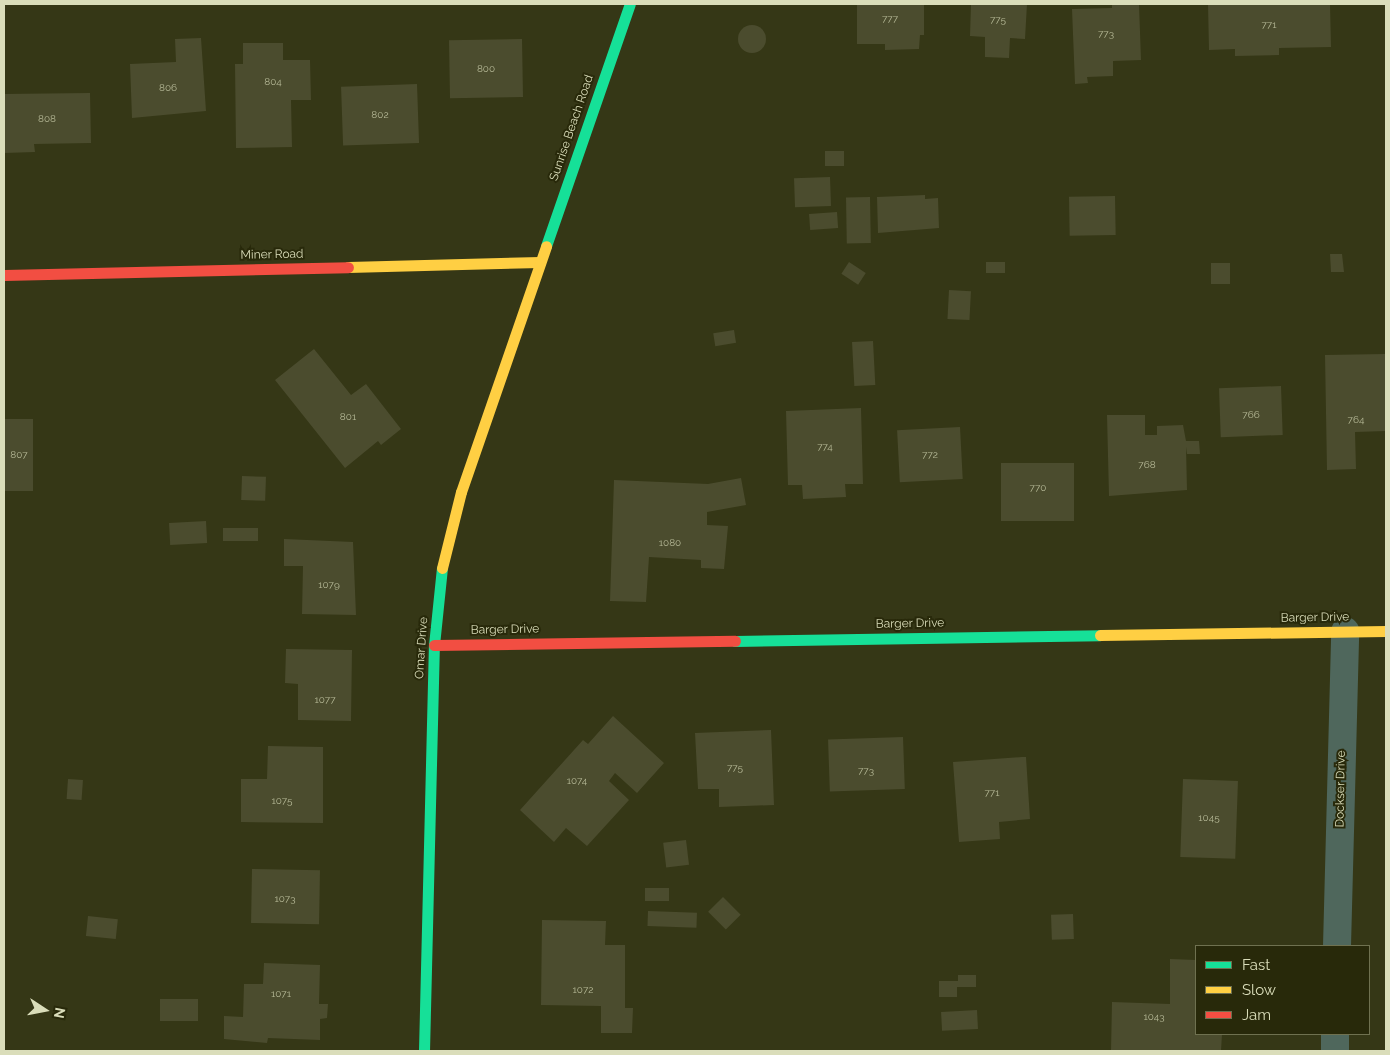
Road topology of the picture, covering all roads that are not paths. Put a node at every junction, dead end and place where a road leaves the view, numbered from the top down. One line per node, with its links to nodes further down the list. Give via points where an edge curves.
1 (630, 4): 2 (street, Sunrise Beach Road)
2 (540, 262): 3 (street, Miner Road); 6 (street, Omar Drive, via 461,492 444,554)
3 (4, 275)
4 (1386, 630): 5 (street, Barger Drive)
5 (1345, 631): 6 (street, Barger Drive); 7 (street, Dockser Drive)
6 (434, 645): 9 (street, Omar Drive)
7 (1337, 945)
8 (1335, 1035): 10 (street)
9 (424, 1051)
10 (1335, 1051)

